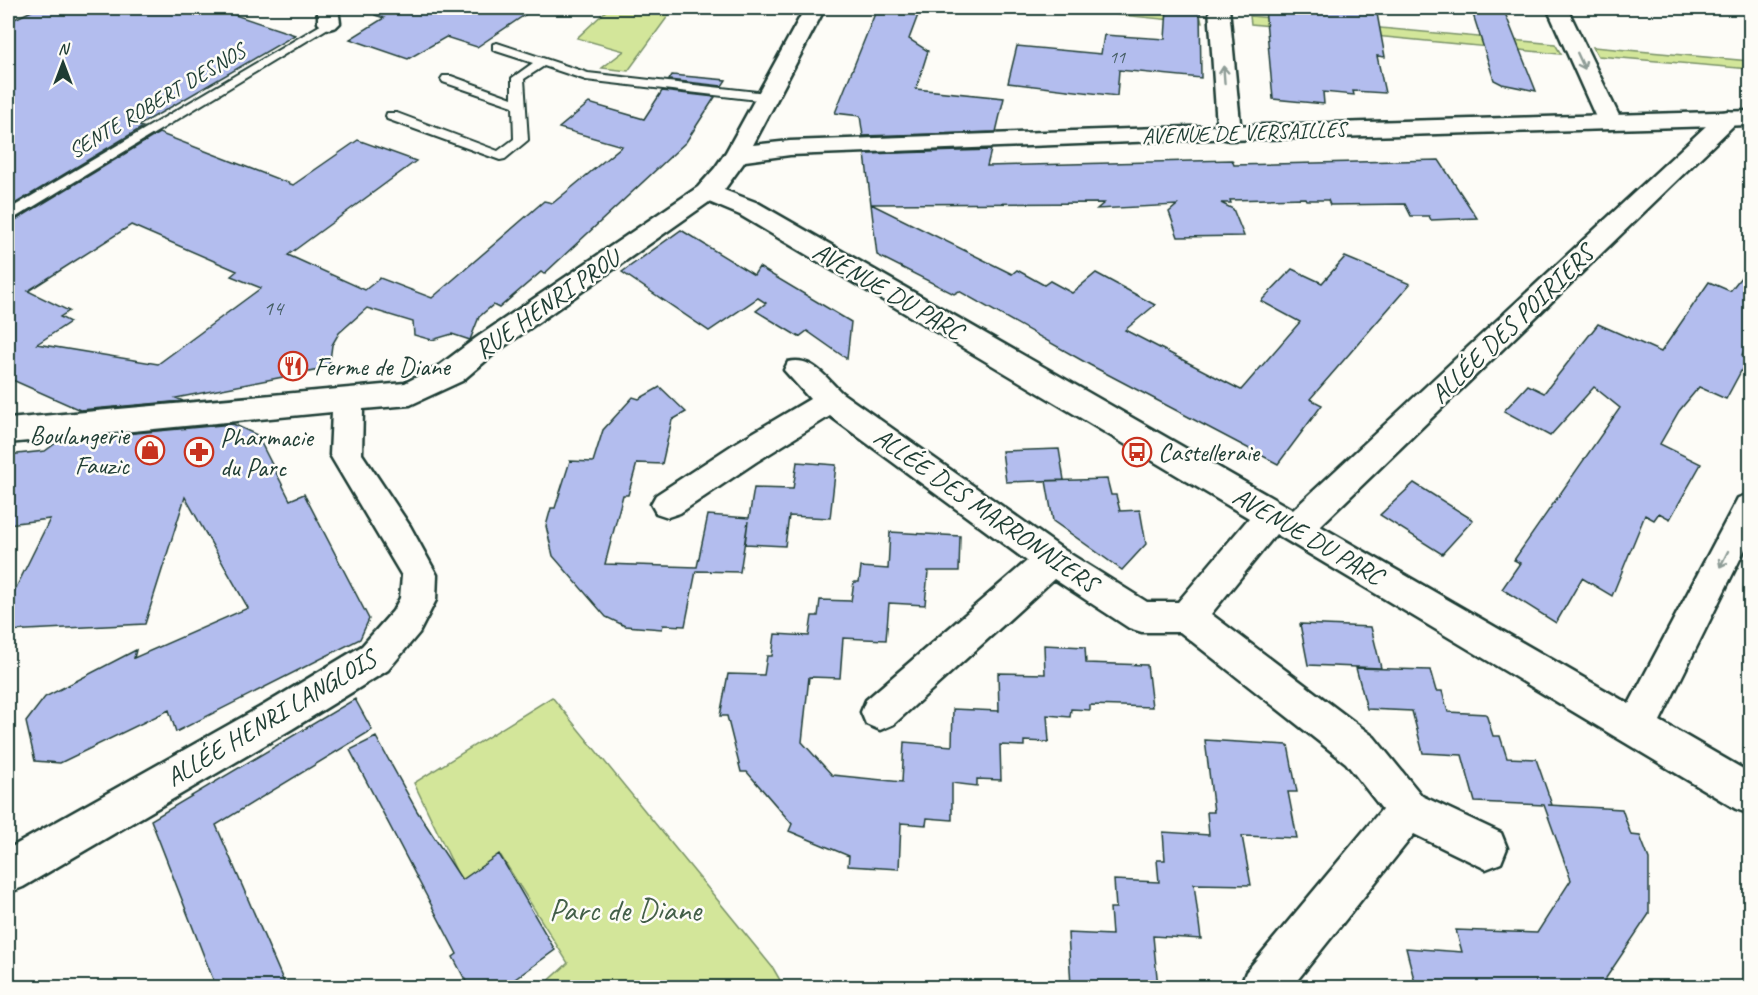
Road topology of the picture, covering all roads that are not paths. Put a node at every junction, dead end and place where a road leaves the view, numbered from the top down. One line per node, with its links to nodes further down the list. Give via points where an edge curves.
1 (815, 8): 11 (street, RUE HENRI PROU)
2 (1219, 8): 13 (street, one-way to 2)
3 (1557, 8): 12 (street, one-way to 12)
4 (329, 15): 16 (lane, SENTE ROBERT DESNOS)
5 (497, 47): 6 (lane)
6 (542, 62): 8 (lane, via 518,78); 11 (lane)
7 (447, 80): 8 (lane)
8 (519, 104): 9 (lane, via 521,140 500,156)
9 (392, 116)
10 (1739, 118): 12 (street, AVENUE DE VERSAILLES); 23 (street, ALLÉE DES POIRIERS)
11 (774, 120): 13 (street, AVENUE DE VERSAILLES); 14 (street, AVENUE DE VERSAILLES); 14 (street, RUE HENRI PROU)
12 (1610, 122): 13 (street, AVENUE DE VERSAILLES)
13 (1228, 133)
14 (738, 154): 15 (street, RUE HENRI PROU)
15 (707, 192): 18 (street, RUE HENRI PROU, via 486,345 451,374 410,394); 23 (street, AVENUE DU PARC, via 749,209)
16 (8, 216)
17 (799, 370): 19 (street, ALLÉE DES MARRONNIERS)
18 (348, 401): 20 (street, RUE HENRI PROU); 31 (street, ALLÉE HENRI LANGLOIS, via 346,454 420,575 418,600 406,622 375,658)
19 (831, 401): 21 (street); 24 (street, ALLÉE DES MARRONNIERS)
20 (8, 431)
21 (668, 504)
22 (1750, 507): 27 (street, one-way to 27)
23 (1284, 522): 25 (street); 27 (street, AVENUE DU PARC)
24 (1052, 560): 25 (street, ALLÉE DES MARRONNIERS, via 1142,617); 26 (street)
25 (1187, 617): 29 (street, via 1360,750)
26 (880, 712)
27 (1637, 728): 28 (street, AVENUE DU PARC)
28 (1750, 795)
29 (1408, 810): 30 (street); 32 (street)
30 (1486, 848)
31 (8, 872)
32 (1262, 987)

